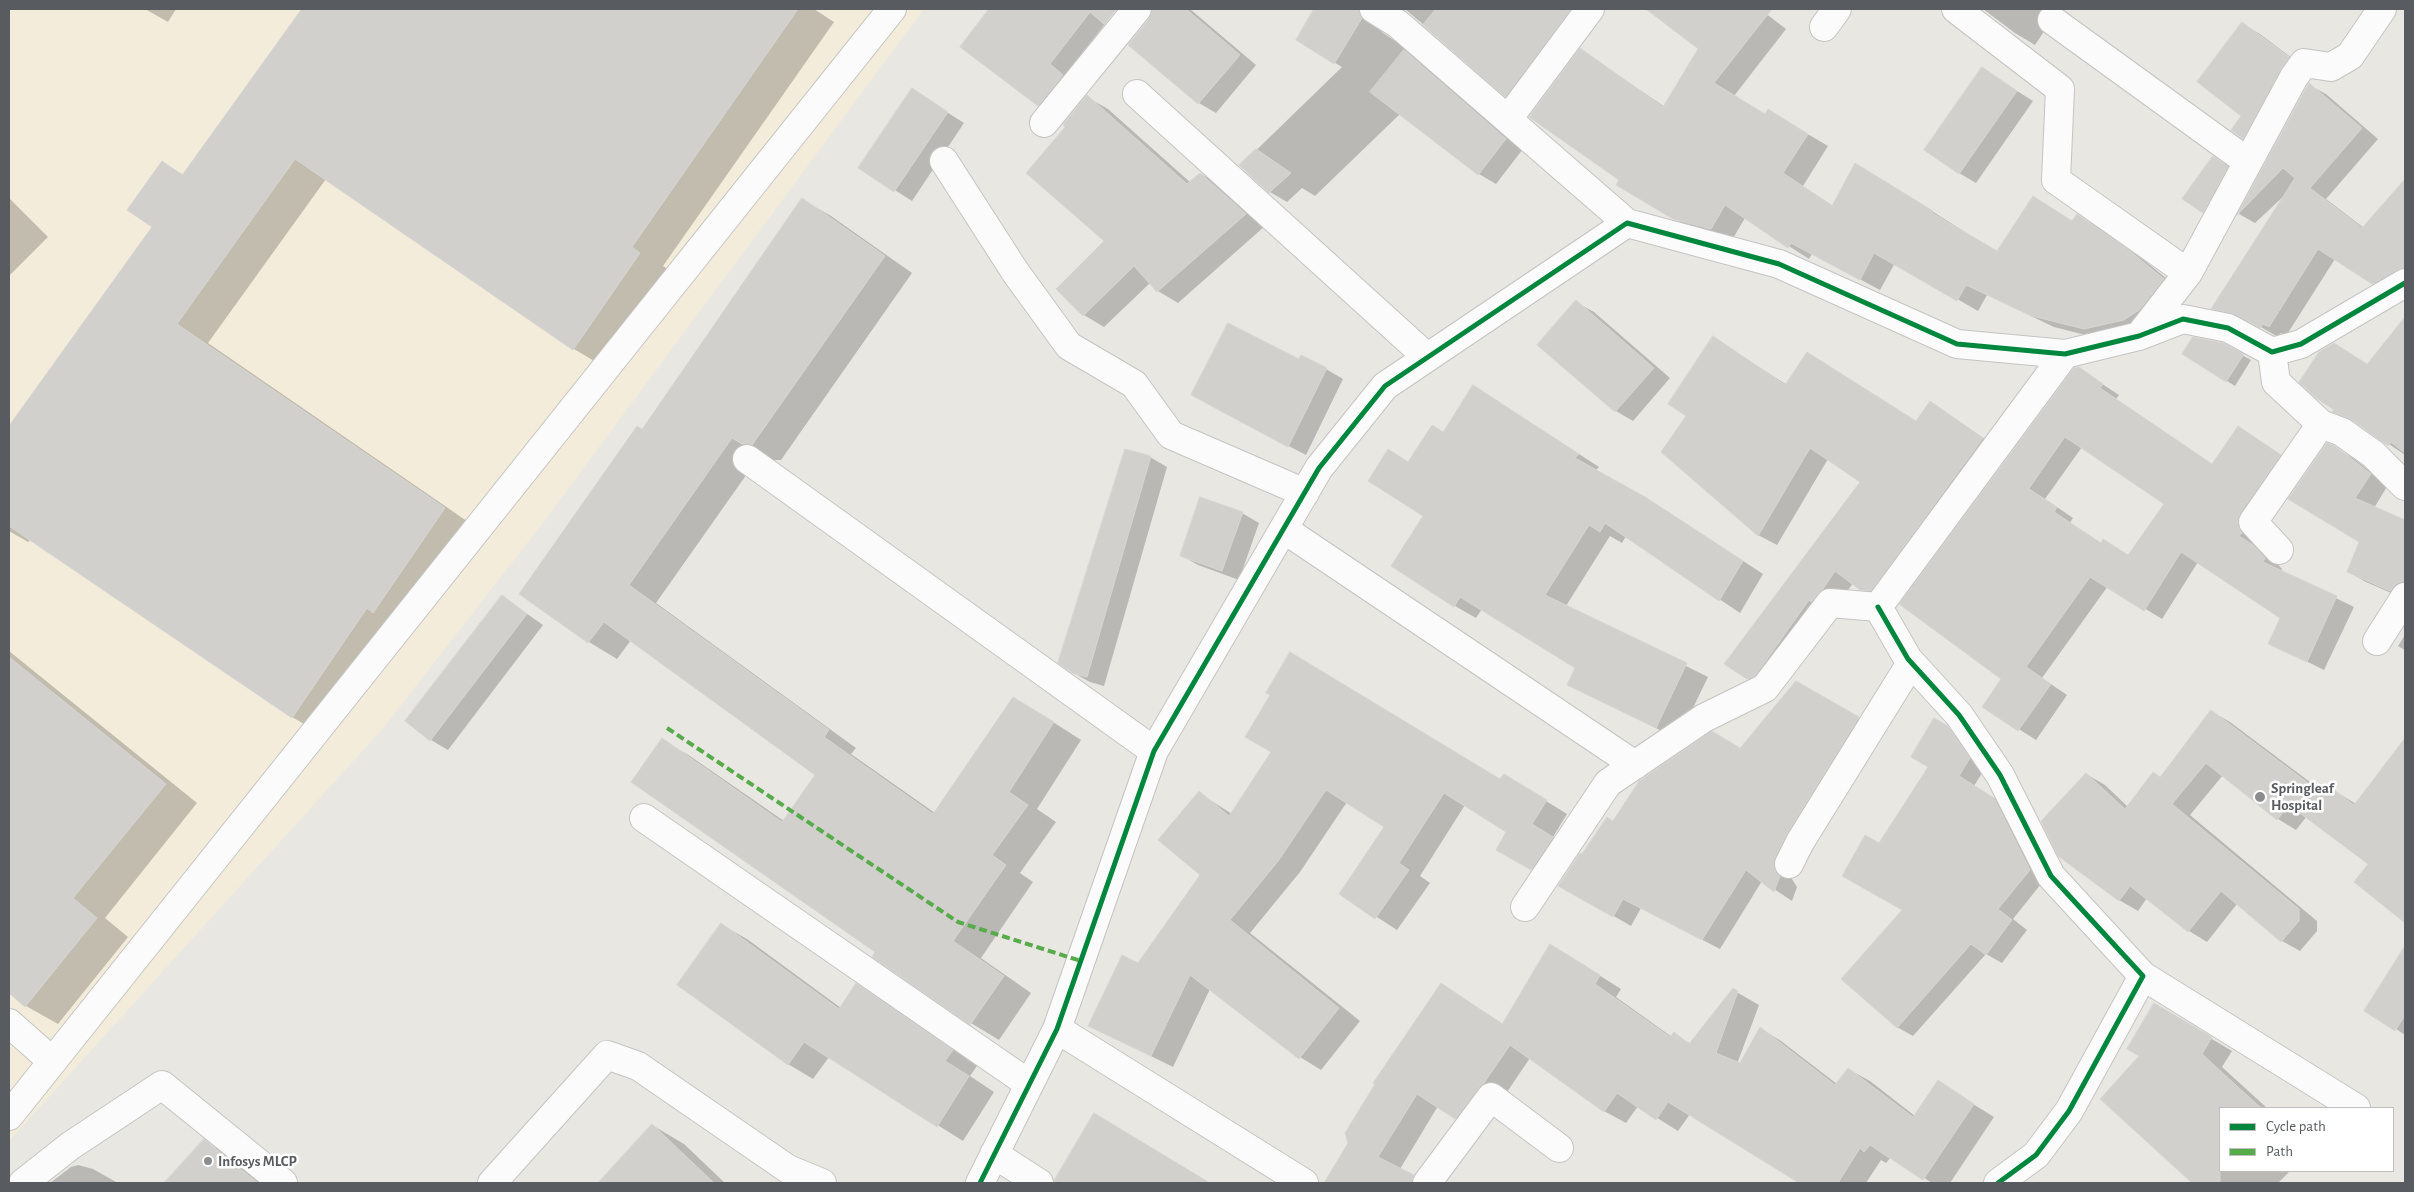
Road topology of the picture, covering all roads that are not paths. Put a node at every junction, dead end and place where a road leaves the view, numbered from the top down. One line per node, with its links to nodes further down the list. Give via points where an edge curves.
1 (892, 9): 39 (street)
2 (1137, 9): 11 (street)
3 (1374, 9): 7 (street)
4 (1590, 9): 10 (street)
5 (1956, 9): 15 (street, via 2060,89 2056,180)
6 (2382, 9): 13 (street, via 2350,56 2330,67 2304,63)
7 (1404, 16): 10 (street)
8 (2052, 20): 13 (street)
9 (1137, 94): 20 (street)
10 (1508, 119): 14 (street)
11 (1044, 123)
12 (944, 161): 24 (street, via 1016,273 1069,346 1134,384 1171,434)
13 (2248, 162): 15 (street)
14 (1627, 223): 19 (street, via 1779,264 1957,344); 20 (street)
15 (2188, 273): 17 (street)
16 (2405, 283): 18 (street, via 2301,344)
17 (2139, 336): 18 (street, via 2183,319 2228,328); 19 (street)
18 (2272, 352): 21 (street, via 2276,382)
19 (2065, 354): 28 (street)
20 (1427, 357): 24 (street, via 1384,386 1319,468)
21 (2321, 424): 23 (street, via 2342,432 2373,454); 26 (street, via 2253,522)
22 (747, 459): 31 (street)
23 (2405, 486)
24 (1306, 493): 25 (street)
25 (1285, 530): 31 (street); 32 (street)
26 (2279, 550)
27 (2405, 598): 29 (street)
28 (1878, 607): 30 (street); 32 (street, via 1830,602 1765,688 1704,718)
29 (2377, 641)
30 (1911, 663): 34 (street); 36 (street, via 1959,715 2000,775 2051,876)
31 (1154, 751): 38 (street)
32 (1635, 765): 35 (street, via 1608,783)
33 (644, 818): 40 (street)
34 (1789, 864)
35 (1525, 907)
36 (2143, 976): 41 (street); 53 (street, via 2069,1112 2036,1155)
37 (9, 1023): 39 (street)
38 (1056, 1029): 40 (street); 51 (street)
39 (52, 1061): 42 (street)
40 (1029, 1084): 44 (street)
41 (2354, 1107)
42 (9, 1116)
43 (1559, 1148): 52 (street, via 1492,1097)
44 (994, 1154): 49 (street); 50 (street)
45 (23, 1183): 46 (street, via 70,1146 162,1085)
46 (283, 1183)
47 (492, 1183): 48 (street, via 607,1056 638,1066 788,1169)
48 (822, 1183)
49 (980, 1183)
50 (1039, 1183)
51 (1304, 1183)
52 (1427, 1183)
53 (1998, 1183)

